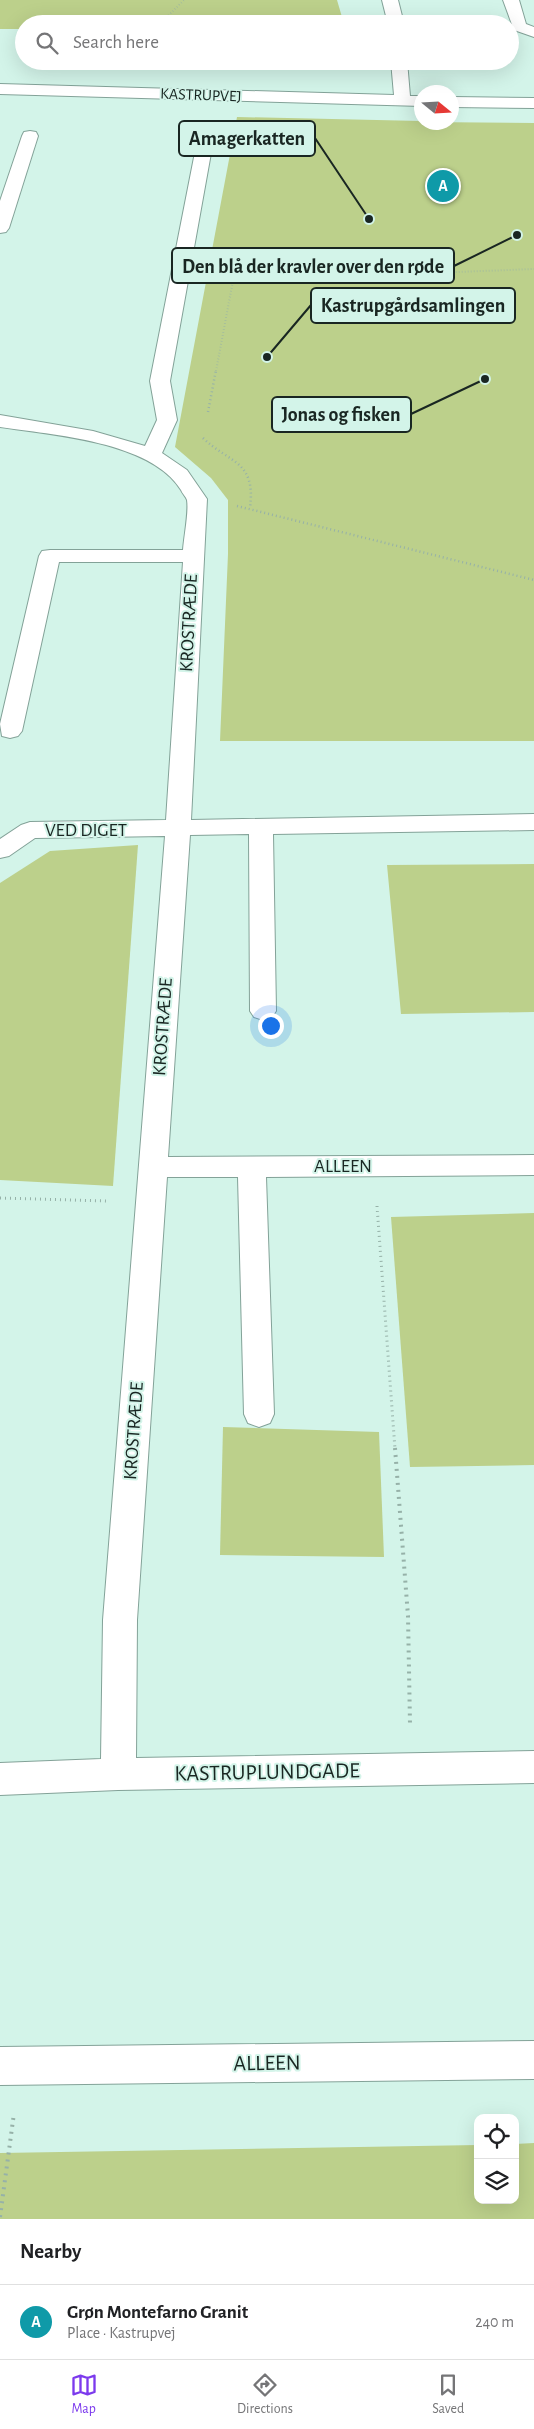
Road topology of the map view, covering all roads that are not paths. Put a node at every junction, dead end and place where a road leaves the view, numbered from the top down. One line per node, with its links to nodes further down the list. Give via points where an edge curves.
1 (390, 0): 3 (street)
2 (511, 0): 4 (street)
3 (394, 15)
4 (515, 15)
5 (519, 27): 6 (street)
6 (534, 32)
7 (400, 70): 9 (street)
8 (0, 89): 9 (street, KASTRUPVEJ)
9 (402, 100): 10 (street, KASTRUPVEJ)
10 (414, 101)
11 (459, 102): 12 (street)
12 (534, 103)
13 (30, 136): 15 (street)
14 (205, 142): 17 (street, via 160,381 167,420)
15 (0, 228)
16 (0, 420): 17 (street, via 98,438)
17 (151, 455): 18 (street, KROSTRÆDE, via 178,471 196,500)
18 (193, 556): 19 (street, via 50,556); 22 (street, KROSTRÆDE)
19 (10, 731)
20 (534, 822): 21 (street)
21 (262, 828): 22 (street); 24 (street)
22 (178, 830): 23 (street, VED DIGET, via 30,830); 27 (street, KROSTRÆDE)
23 (0, 850)
24 (263, 1011)
25 (534, 1165): 26 (street, ALLEEN)
26 (252, 1166): 27 (street, ALLEEN); 28 (street)
27 (153, 1167): 30 (street, KROSTRÆDE, via 120,1620)
28 (259, 1414)
29 (534, 1767): 30 (street, KASTRUPLUNDGADE)
30 (118, 1774): 31 (street, KASTRUPLUNDGADE)
31 (0, 1779)
32 (534, 2060): 33 (street, ALLEEN)
33 (10, 2066)

